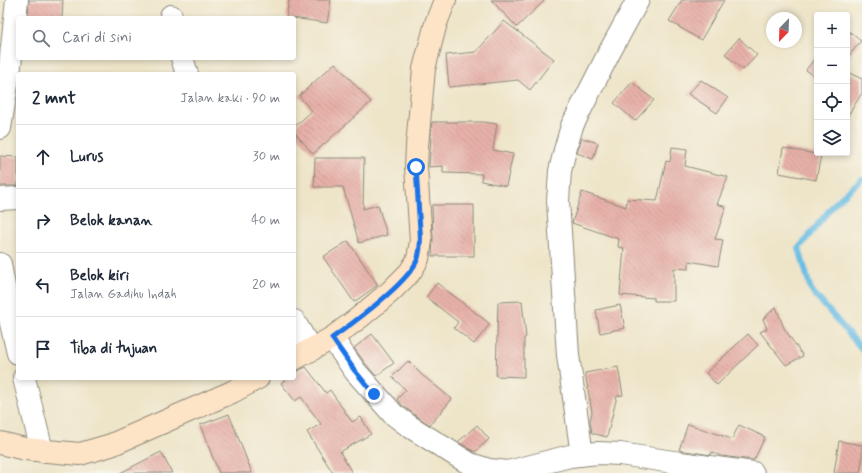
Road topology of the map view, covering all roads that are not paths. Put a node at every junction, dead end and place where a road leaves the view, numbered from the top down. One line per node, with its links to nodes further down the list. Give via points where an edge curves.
1 (17, 0): 5 (street)
2 (445, 0): 12 (street, via 424,69 416,146 421,241 418,259 410,272 390,292)
3 (638, 0): 19 (street, via 572,126 560,171 558,201 568,355)
4 (183, 60): 6 (street)
5 (5, 66): 7 (street)
6 (186, 72)
7 (0, 128)
8 (16, 198): 9 (street)
9 (0, 199)
10 (0, 264): 13 (street)
11 (296, 329): 14 (street)
12 (332, 338): 14 (street); 19 (street, via 355,371 393,414 470,464 508,472)
13 (16, 344)
14 (302, 354)
15 (24, 380): 18 (street)
16 (254, 380): 18 (street, via 111,445 80,454)
17 (0, 443): 18 (street)
18 (42, 451)
19 (569, 457): 20 (street, via 598,453 620,454)
20 (679, 468): 21 (street)
21 (753, 473)

